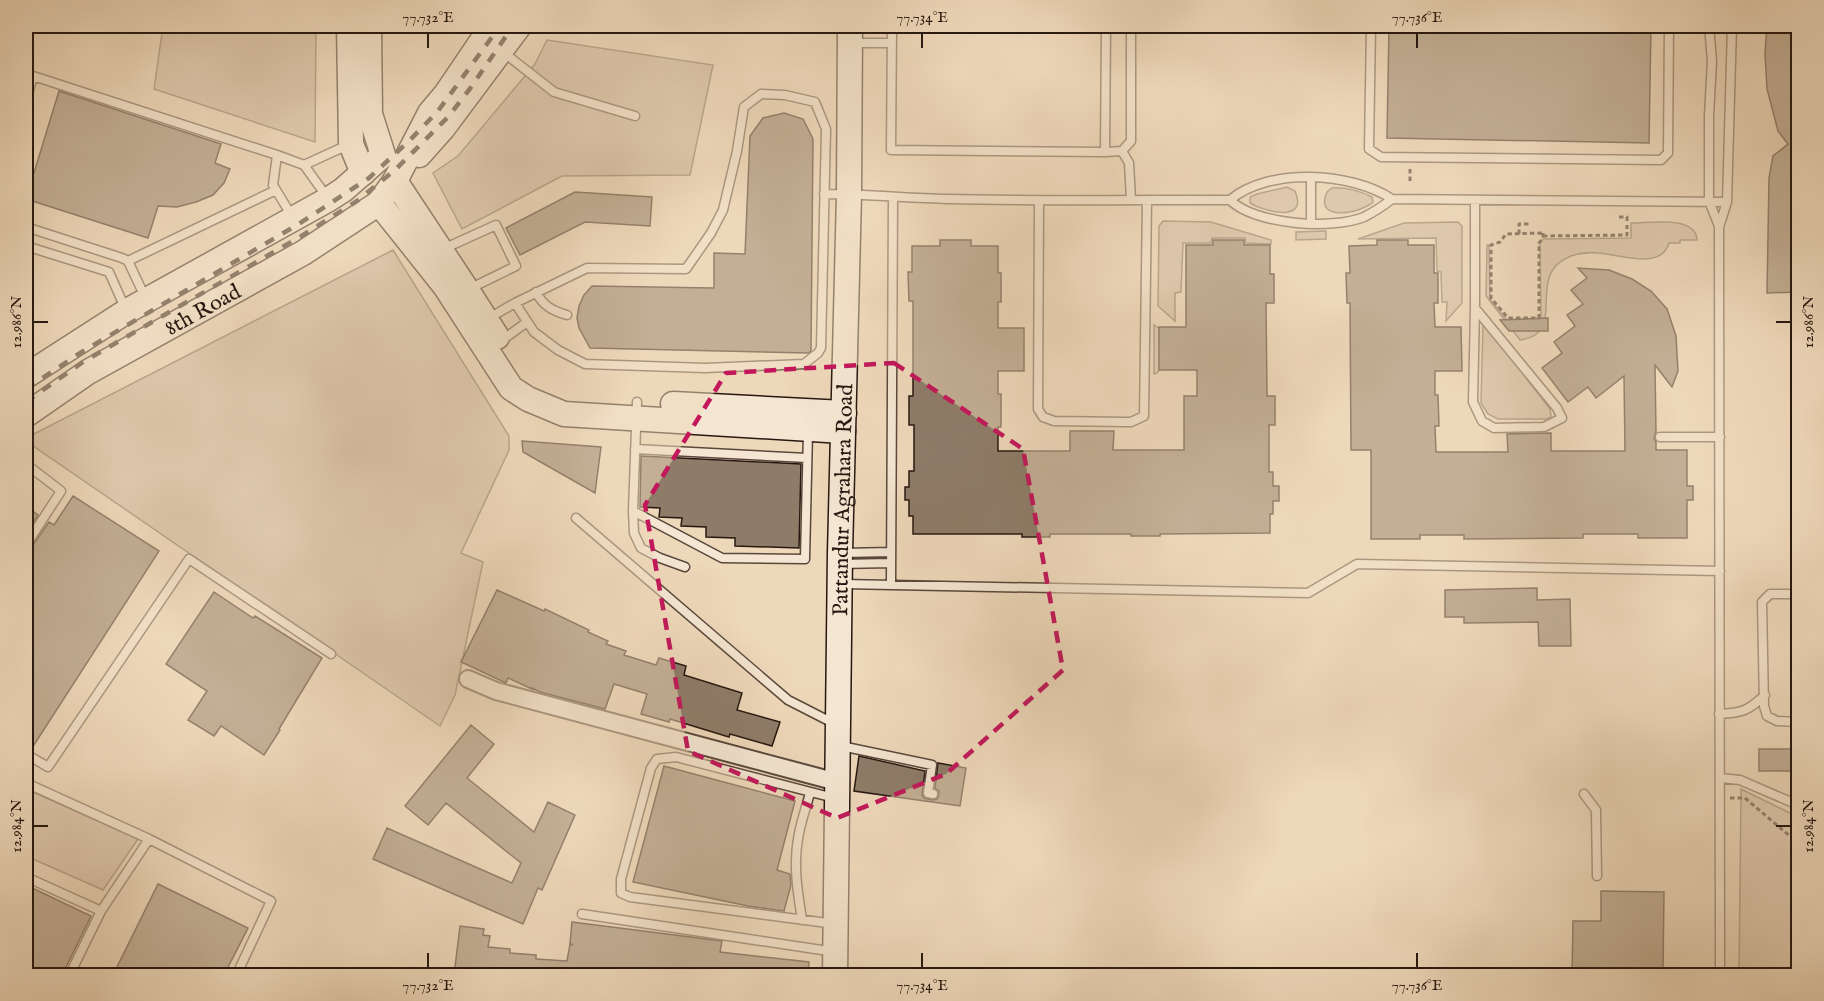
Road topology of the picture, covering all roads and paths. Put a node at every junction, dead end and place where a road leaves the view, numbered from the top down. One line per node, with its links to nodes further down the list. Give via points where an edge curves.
1 (349, 26): 17 (street)
2 (369, 26): 22 (street, 8th Road, via 370,114 383,155)
3 (492, 26): 24 (street, via 430,113)
4 (519, 26): 14 (street)
5 (892, 26): 13 (lane)
6 (1107, 26): 19 (lane)
7 (1131, 26): 18 (lane, via 1131,141)
8 (1371, 26): 9 (lane, via 1369,149 1381,157 1661,160 1668,153)
9 (1669, 26)
10 (1709, 26): 36 (lane, via 1713,61)
11 (1732, 26): 37 (lane)
12 (850, 34): 13 (lane); 27 (street, Pattandur Agrahara Road)
13 (892, 43): 19 (lane, via 891,150)
14 (500, 50): 16 (lane, via 554,92); 24 (street, via 443,128)
15 (26, 101): 20 (lane, via 33,76)
16 (634, 116)
17 (351, 144): 21 (lane); 22 (street)
18 (1122, 151): 19 (lane); 32 (lane, via 1129,163)
19 (1105, 152)
20 (277, 155): 21 (lane); 25 (lane, via 273,186)
21 (304, 165): 29 (lane)
22 (363, 173): 29 (street, 8th Road)
23 (1311, 177): 30 (lane, via 1330,177 1361,185); 34 (lane, via 1264,183); 41 (lane)
24 (395, 182): 38 (street, 8th Road); 48 (street)
25 (276, 190): 40 (lane); 49 (lane)
26 (824, 194): 27 (lane); 51 (lane, via 826,129 815,102 761,94 744,107 719,219 686,269 587,268); 57 (lane, via 821,348 804,364 705,368 585,364 558,350 534,332)
27 (849, 194): 28 (lane); 62 (street, Pattandur Agrahara Road)
28 (893, 198): 31 (lane); 72 (lane)
29 (329, 199): 40 (street, 8th Road)
30 (1392, 199): 35 (lane); 41 (lane, via 1362,218)
31 (1039, 200): 32 (lane); 33 (lane, via 1038,409 1043,417 1054,421 1131,422 1144,416)
32 (1131, 200): 33 (lane)
33 (1147, 200): 34 (lane)
34 (1230, 200): 41 (lane, via 1257,215)
35 (1475, 200): 36 (lane); 54 (lane)
36 (1709, 201): 37 (lane); 44 (lane)
37 (1727, 202): 44 (lane)
38 (379, 203): 58 (street); 61 (street, 8th Road, via 303,253 88,372)
39 (1619, 217): 46 (path, via 1627,217 1627,235)
40 (294, 220): 53 (street, 8th Road)
41 (1311, 224)
42 (1531, 224): 45 (path, via 1519,224)
43 (26, 227): 49 (lane)
44 (1719, 227): 65 (lane)
45 (1519, 234): 46 (path); 46 (path, via 1506,234 1491,245 1491,298 1508,318 1539,318 1539,243)
46 (1543, 236)
47 (26, 246): 53 (lane, via 109,272)
48 (441, 250): 50 (street); 50 (lane, via 496,225 516,266)
49 (128, 261): 53 (lane)
50 (467, 290): 56 (street)
51 (536, 292): 52 (lane); 55 (lane, via 545,305)
52 (515, 303): 56 (lane); 57 (lane)
53 (137, 306): 59 (street, 8th Road)
54 (1475, 308): 54 (lane, via 1557,408 1562,418 1544,427 1494,428 1482,421 1473,402)
55 (567, 315)
56 (486, 319): 58 (street)
57 (528, 322): 58 (lane)
58 (493, 346): 60 (street, via 511,388 528,399 564,414)
59 (26, 376)
60 (636, 410): 62 (street); 63 (street); 66 (lane)
61 (26, 415)
62 (844, 422): 63 (street); 75 (street, Pattandur Agrahara Road)
63 (808, 430): 67 (lane)
64 (1660, 437): 65 (lane)
65 (1720, 437): 76 (lane)
66 (635, 449): 67 (lane); 69 (lane)
67 (807, 458): 69 (lane, via 805,559 722,558)
68 (26, 464): 71 (lane, via 61,491)
69 (633, 511): 74 (lane, via 634,533 641,548)
70 (576, 518): 84 (lane, via 788,700)
71 (26, 545)
72 (891, 552): 73 (lane); 75 (lane)
73 (891, 563): 75 (lane); 77 (lane)
74 (685, 567)
75 (840, 567): 77 (lane); 84 (street, Pattandur Agrahara Road)
76 (1720, 571): 77 (lane, via 1357,564 1308,593); 82 (lane)
77 (891, 584)
78 (1798, 594): 81 (lane, via 1770,594 1762,602)
79 (331, 654): 85 (lane, via 189,559 48,767)
80 (468, 679): 88 (street, via 496,691)
81 (1765, 695): 82 (lane, via 1751,708); 83 (lane, via 1767,716 1777,722)
82 (1719, 714): 86 (lane)
83 (1798, 722)
84 (838, 735): 88 (street, Pattandur Agrahara Road); 90 (lane, via 932,765 928,793)
85 (26, 754)
86 (1720, 778): 92 (lane); 93 (lane, via 1740,780)
87 (26, 783): 94 (lane)
88 (837, 790): 89 (lane); 101 (street, Pattandur Agrahara Road)
89 (810, 793): 100 (lane, via 796,859); 100 (lane, via 676,757 657,759 651,768 621,879 621,893 630,897)
90 (933, 794)
91 (1584, 794): 96 (lane, via 1596,810)
92 (1720, 798): 95 (path, via 1745,798); 106 (lane)
93 (1798, 805)
94 (149, 839): 98 (lane); 104 (lane, via 271,901)
95 (1798, 843)
96 (1597, 876)
97 (26, 877): 98 (lane)
98 (101, 911): 103 (lane)
99 (582, 914): 102 (lane)
100 (802, 920): 101 (lane)
101 (835, 924): 102 (street, Pattandur Agrahara Road)
102 (835, 952): 105 (street, Pattandur Agrahara Road)
103 (69, 975)
104 (236, 975)
105 (835, 975)
106 (1720, 975)

